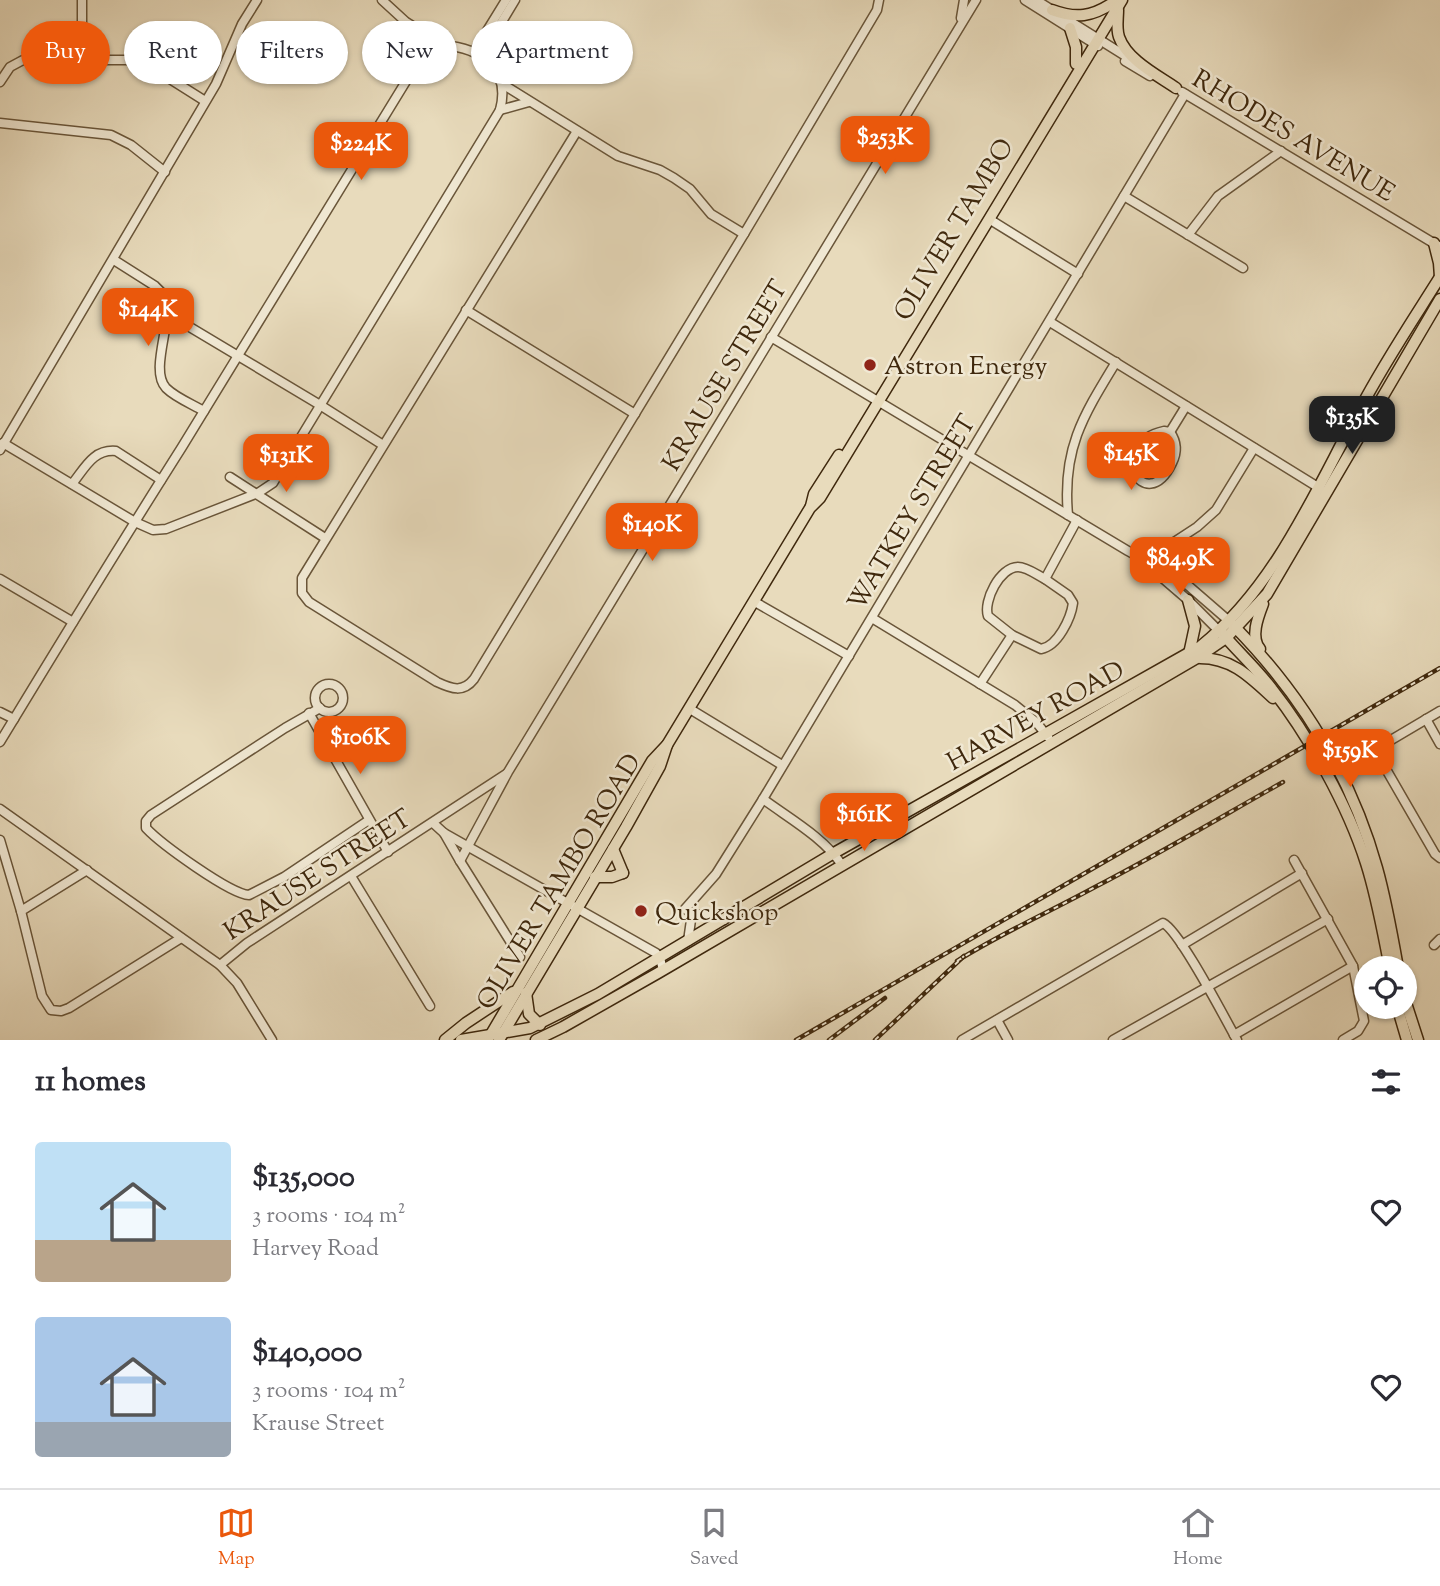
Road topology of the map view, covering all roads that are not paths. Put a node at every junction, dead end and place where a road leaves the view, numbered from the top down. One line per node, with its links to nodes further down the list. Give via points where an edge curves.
1 (82, 0): 13 (street)
2 (257, 0): 27 (street)
3 (382, 0): 14 (street)
4 (506, 0): 15 (street)
5 (515, 0): 16 (street)
6 (879, 0): 36 (street)
7 (964, 0): 17 (street)
8 (976, 0): 17 (street, KRAUSE STREET)
9 (1025, 0): 18 (street)
10 (1036, 0): 12 (street)
11 (1117, 2): 12 (main road, via 1090,16); 19 (main road, OLIVER TAMBO); 26 (main road, via 1117,30 1124,46)
12 (1052, 10): 19 (street)
13 (82, 21)
14 (406, 21)
15 (495, 21)
16 (500, 21)
17 (960, 24): 47 (street, KRAUSE STREET)
18 (1070, 28): 19 (street); 22 (main road)
19 (1095, 40): 22 (main road, OLIVER TAMBO); 26 (street, RHODES AVENUE); 35 (main road, OLIVER TAMBO)
20 (110, 60): 27 (street, via 148,65)
21 (21, 61): 23 (street, via 10,67)
22 (1076, 64): 50 (main road, OLIVER TAMBO)
23 (0, 82)
24 (404, 84): 48 (street)
25 (504, 85): 28 (street); 29 (street)
26 (1181, 91): 32 (street, RHODES AVENUE); 34 (street, WATKEY STREET)
27 (205, 101): 33 (street)
28 (529, 102): 29 (street); 31 (street)
29 (500, 110): 51 (street)
30 (0, 123): 33 (street, via 111,135)
31 (576, 131): 36 (street, via 618,156 674,178 690,189 710,214); 44 (street)
32 (1280, 151): 37 (street, via 1218,196); 38 (street, RHODES AVENUE)
33 (165, 172): 39 (street)
34 (1124, 196): 37 (street); 41 (street, WATKEY STREET)
35 (989, 219): 41 (street); 50 (main road, OLIVER TAMBO)
36 (744, 234): 54 (street)
37 (1188, 235): 40 (street)
38 (1436, 243): 42 (main road)
39 (114, 260): 45 (street, via 162,292); 57 (street)
40 (1243, 268)
41 (1078, 274): 46 (street, WATKEY STREET)
42 (1440, 277): 65 (main road, HARVEY ROAD, via 1367,395)
43 (1440, 299): 65 (main road, HARVEY ROAD)
44 (467, 310): 54 (street); 56 (street)
45 (168, 314): 48 (street); 53 (street, via 161,381)
46 (1050, 322): 49 (street); 61 (street, WATKEY STREET)
47 (771, 337): 50 (street); 101 (street, KRAUSE STREET)
48 (237, 356): 51 (street); 53 (street)
49 (1116, 362): 52 (street); 68 (street, via 1073,441)
50 (877, 400): 61 (street); 67 (main road, OLIVER TAMBO)
51 (320, 405): 56 (street); 66 (street, via 273,483)
52 (1186, 406): 55 (street); 59 (street)
53 (204, 411): 58 (street)
54 (635, 414): 71 (street, via 467,687 455,689 437,682 305,598 302,578)
55 (1170, 432): 55 (street, via 1150,436 1136,453 1132,468 1141,482 1155,481 1170,467 1176,445)
56 (383, 445): 71 (street)
57 (2, 447): 64 (street)
58 (182, 447): 60 (street); 63 (street)
59 (1254, 448): 65 (street); 72 (street, via 1216,510)
60 (192, 454)
61 (968, 455): 68 (street); 78 (street, WATKEY STREET)
62 (230, 477): 66 (street)
63 (161, 480): 64 (street, via 111,450 92,458); 70 (street)
64 (72, 484): 70 (street)
65 (1322, 489): 75 (main road, HARVEY ROAD); 80 (main road, HARVEY ROAD)
66 (258, 493): 70 (street, via 166,529 153,530); 71 (street)
67 (810, 508): 77 (main road, OLIVER TAMBO ROAD)
68 (1068, 515): 69 (street)
69 (1077, 520): 72 (street); 74 (street)
70 (135, 522): 79 (street)
71 (325, 538)
72 (1147, 562): 76 (street); 80 (street, via 1184,582)
73 (0, 579): 79 (street)
74 (1045, 579): 82 (street, via 1014,567 990,595 988,616); 82 (street, via 1073,603 1056,640 1041,649)
75 (1266, 594): 80 (main road, HARVEY ROAD); 86 (main road, via 1256,645 1281,671)
76 (1188, 600): 81 (street); 84 (main road, via 1195,626)
77 (755, 602): 83 (street); 88 (main road, OLIVER TAMBO ROAD)
78 (872, 618): 83 (street, WATKEY STREET); 85 (street)
79 (73, 622): 93 (street)
80 (1233, 624): 81 (main road, HARVEY ROAD); 86 (main road)
81 (1222, 634): 84 (main road, HARVEY ROAD); 92 (main road)
82 (1012, 635): 85 (street)
83 (849, 656): 100 (street, WATKEY STREET)
84 (1193, 656): 92 (main road, via 1226,661 1243,671); 95 (main road, HARVEY ROAD); 97 (main road, HARVEY ROAD)
85 (980, 684): 95 (street, via 1026,714)
86 (1296, 697): 129 (main road, via 1329,751 1363,825)
87 (320, 708): 91 (street)
88 (690, 709): 99 (main road, OLIVER TAMBO ROAD); 100 (street)
89 (1440, 711): 94 (street)
90 (0, 712): 93 (street)
91 (309, 713): 104 (street); 104 (street, via 151,815 146,828 233,891 249,895)
92 (1293, 718): 128 (main road, via 1359,843)
93 (14, 719): 96 (street)
94 (1426, 719): 98 (street); 112 (street, via 1386,743 1380,752)
95 (1045, 733): 97 (street); 111 (main road, HARVEY ROAD)
96 (0, 742)
97 (1052, 743): 115 (main road, HARVEY ROAD)
98 (1440, 744)
99 (667, 745): 109 (main road, OLIVER TAMBO ROAD); 120 (main road, OLIVER TAMBO ROAD, via 652,761)
100 (782, 765): 102 (street, WATKEY STREET)
101 (508, 772): 105 (street, KRAUSE STREET); 108 (street, KRAUSE STREET)
102 (763, 799): 111 (street); 122 (street, WATKEY STREET)
103 (0, 809): 116 (street)
104 (369, 820): 110 (street)
105 (433, 823): 106 (street); 110 (street, KRAUSE STREET)
106 (444, 833): 108 (street); 114 (street)
107 (0, 840): 121 (street)
108 (468, 845): 114 (street, KRAUSE STREET); 120 (street)
109 (613, 849): 119 (main road, OLIVER TAMBO ROAD); 119 (main road, via 623,873)
110 (388, 852): 118 (street, KRAUSE STREET)
111 (834, 853): 115 (street); 124 (main road, HARVEY ROAD)
112 (1440, 858)
113 (1294, 860): 117 (street)
114 (460, 861): 130 (street)
115 (842, 865): 134 (main road, HARVEY ROAD)
116 (87, 870): 121 (street); 125 (street)
117 (1302, 873): 123 (street); 127 (street)
118 (351, 876): 132 (street, KRAUSE STREET); 139 (street)
119 (595, 877): 120 (main road, OLIVER TAMBO ROAD)
120 (572, 905): 131 (street); 136 (main road, OLIVER TAMBO ROAD)
121 (21, 911): 125 (street, via 41,996 48,1008 57,1012)
122 (688, 911): 124 (street); 126 (street)
123 (1328, 919): 133 (street); 135 (street)
124 (725, 920): 126 (main road, HARVEY ROAD)
125 (181, 938): 132 (street)
126 (688, 942): 131 (main road, HARVEY ROAD)
127 (1182, 945): 135 (street); 142 (street, via 1163,923)
128 (1387, 956)
129 (1396, 956)
130 (520, 957)
131 (660, 958): 134 (street); 137 (main road, HARVEY ROAD)
132 (220, 965): 147 (street, via 237,983)
133 (1353, 966): 146 (street); 155 (street, via 1364,1021)
134 (663, 970): 138 (main road, HARVEY ROAD)
135 (1208, 987): 146 (street); 154 (street)
136 (522, 991): 143 (main road, via 528,1014); 145 (main road, OLIVER TAMBO ROAD); 148 (main road)
137 (598, 994): 138 (main road); 143 (main road, HARVEY ROAD)
138 (603, 1004): 144 (main road, HARVEY ROAD)
139 (430, 1006)
140 (1401, 1019): 156 (main road)
141 (1411, 1019): 157 (main road)
142 (997, 1020): 152 (street); 153 (street)
143 (540, 1025): 145 (main road, HARVEY ROAD)
144 (563, 1027): 150 (main road, HARVEY ROAD); 151 (main road)
145 (496, 1036): 149 (main road, HARVEY ROAD)
146 (1235, 1037)
147 (272, 1040)
148 (445, 1040)
149 (461, 1040)
150 (536, 1040)
151 (541, 1040)
152 (962, 1040)
153 (1008, 1040)
154 (1113, 1040)
155 (1343, 1040)
156 (1407, 1040)
157 (1418, 1040)

